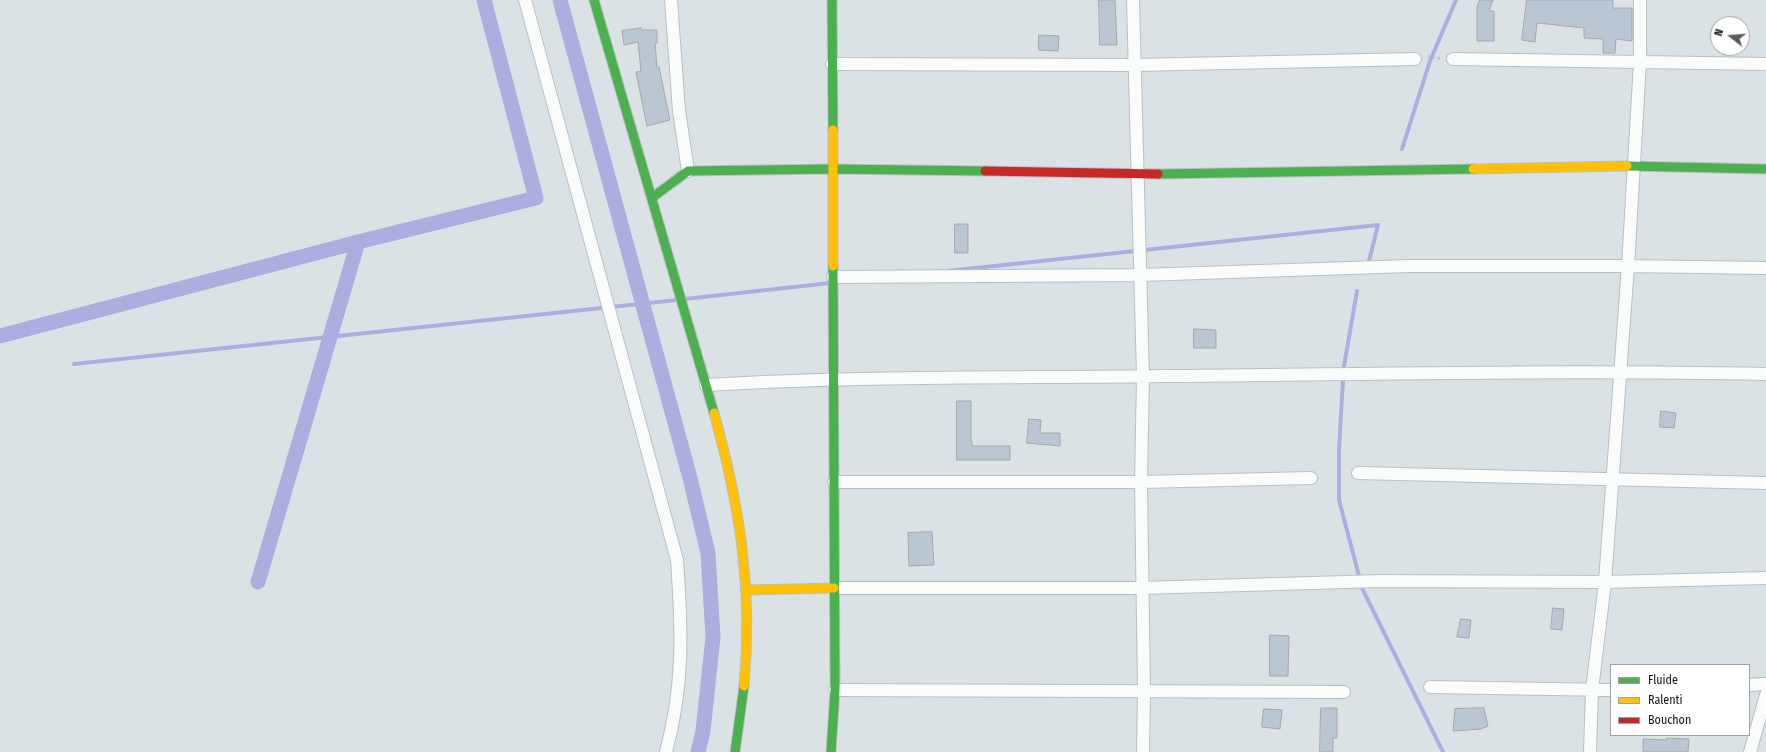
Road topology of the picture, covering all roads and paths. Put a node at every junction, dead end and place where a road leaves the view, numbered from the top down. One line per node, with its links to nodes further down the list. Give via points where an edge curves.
1 (525, 0): 50 (street, via 677,560 681,613 681,669 673,725)
2 (594, 0): 20 (street)
3 (671, 0): 18 (street, via 679,111)
4 (832, 0): 12 (street)
5 (1133, 0): 14 (street)
6 (1640, 0): 11 (street)
7 (1428, 56): 9 (path)
8 (1415, 59): 14 (street)
9 (1437, 59)
10 (1453, 59): 11 (street)
11 (1640, 62): 13 (street); 15 (street)
12 (832, 64): 14 (street); 16 (street)
13 (1766, 64)
14 (1135, 65): 19 (street)
15 (1633, 166): 17 (street); 19 (street); 21 (street)
16 (833, 169): 18 (street); 19 (street); 24 (street)
17 (1766, 169)
18 (688, 171): 20 (street)
19 (1138, 174): 23 (street)
20 (653, 197): 29 (street)
21 (1628, 266): 22 (street); 23 (street, via 1409,266); 25 (street)
22 (1766, 268)
23 (1141, 275): 24 (street); 27 (street)
24 (832, 277): 28 (street)
25 (1620, 371): 26 (street); 27 (street); 32 (street)
26 (1766, 374)
27 (1143, 377): 28 (street, via 927,377); 34 (street)
28 (832, 381): 29 (street); 33 (street)
29 (706, 385): 40 (street, via 735,498 744,551)
30 (1358, 473): 32 (street)
31 (1311, 478): 34 (street)
32 (1613, 479): 35 (street); 37 (street)
33 (834, 482): 34 (street); 38 (street)
34 (1141, 482): 39 (street)
35 (1766, 483)
36 (1766, 578): 37 (street)
37 (1605, 582): 39 (street, via 1380,581); 45 (street)
38 (834, 588): 39 (street); 40 (street); 44 (street)
39 (1141, 588): 47 (street)
40 (746, 590): 51 (street, via 748,645)
41 (1766, 684): 42 (street)
42 (1750, 685)
43 (1430, 687): 45 (street)
44 (835, 690): 47 (street); 52 (street)
45 (1592, 690): 46 (street); 54 (street)
46 (1610, 690)
47 (1144, 691): 48 (street); 53 (street)
48 (1344, 692)
49 (1766, 695): 55 (street)
50 (666, 752)
51 (735, 752)
52 (831, 752)
53 (1143, 752)
54 (1590, 752)
55 (1750, 752)

